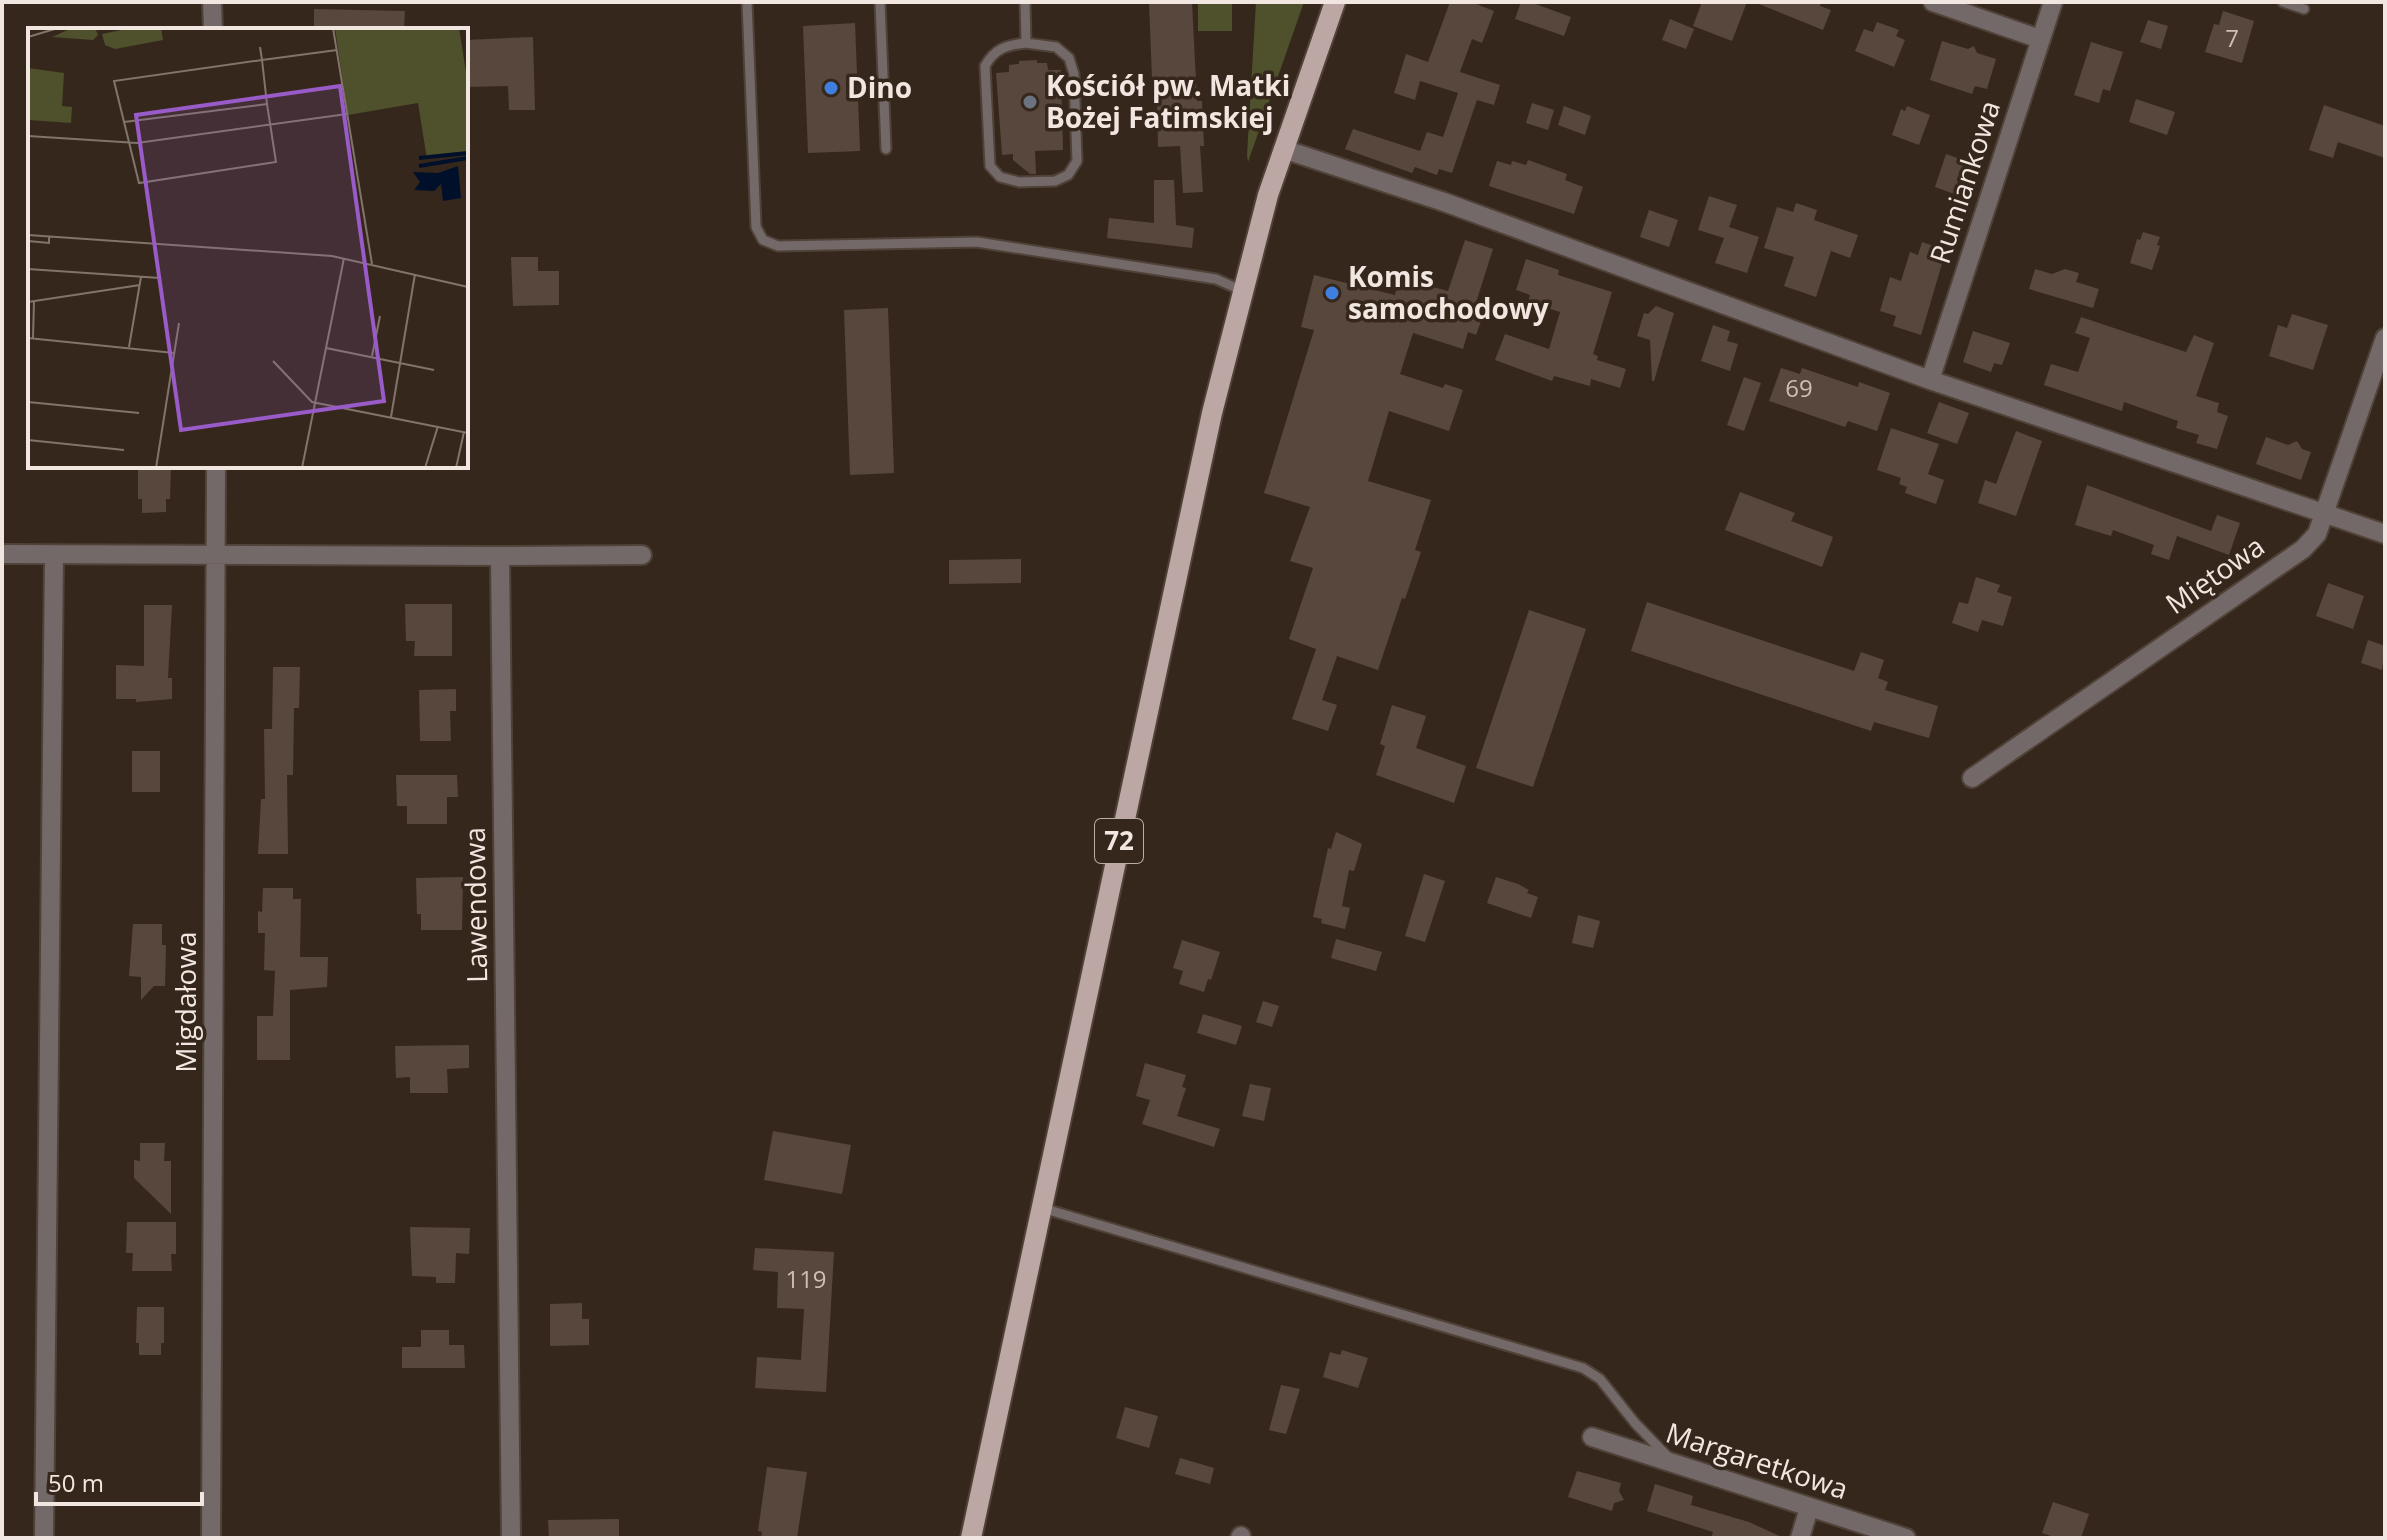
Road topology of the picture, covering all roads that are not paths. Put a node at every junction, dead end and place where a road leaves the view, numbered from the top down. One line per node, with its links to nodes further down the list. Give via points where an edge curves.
1 (212, 2): 10 (street)
2 (747, 2): 15 (lane, via 756,227 763,240 778,246 977,242 1216,279)
3 (880, 2): 13 (lane)
4 (1025, 2): 12 (lane)
5 (1335, 2): 14 (main road, 72)
6 (1933, 2): 11 (street)
7 (2053, 2): 11 (street, Rumiankowa)
8 (2283, 2): 9 (lane)
9 (2304, 9)
10 (213, 28)
11 (2040, 39): 17 (street, Rumiankowa)
12 (1026, 43): 12 (lane, via 1002,47 985,66 990,166 1000,177 1019,182 1055,181 1068,175 1077,161 1074,74 1069,58 1056,47)
13 (886, 149)
14 (1283, 149): 15 (main road, 72); 17 (street, via 1444,202)
15 (1243, 291): 27 (main road, 72, via 1179,561)
16 (2385, 338): 19 (street, Miętowa)
17 (1930, 380): 19 (street)
18 (216, 468): 22 (street, Migdałowa)
19 (2326, 514): 20 (street); 26 (street, Miętowa, via 2303,549)
20 (2385, 534)
21 (2, 554): 23 (street)
22 (216, 554): 23 (street); 25 (street); 32 (street, Migdałowa)
23 (54, 555): 31 (street)
24 (642, 555): 25 (street)
25 (500, 556): 33 (street, Lawendowa)
26 (1972, 778)
27 (1042, 1208): 29 (lane, via 1583,1368 1600,1379); 34 (main road, 72)
28 (1592, 1437): 29 (street, Margaretkowa)
29 (1676, 1465): 30 (street, Margaretkowa)
30 (1809, 1508): 35 (street); 36 (street, Margaretkowa)
31 (44, 1538)
32 (211, 1538)
33 (511, 1538)
34 (971, 1538)
35 (1800, 1538)
36 (1906, 1538)

